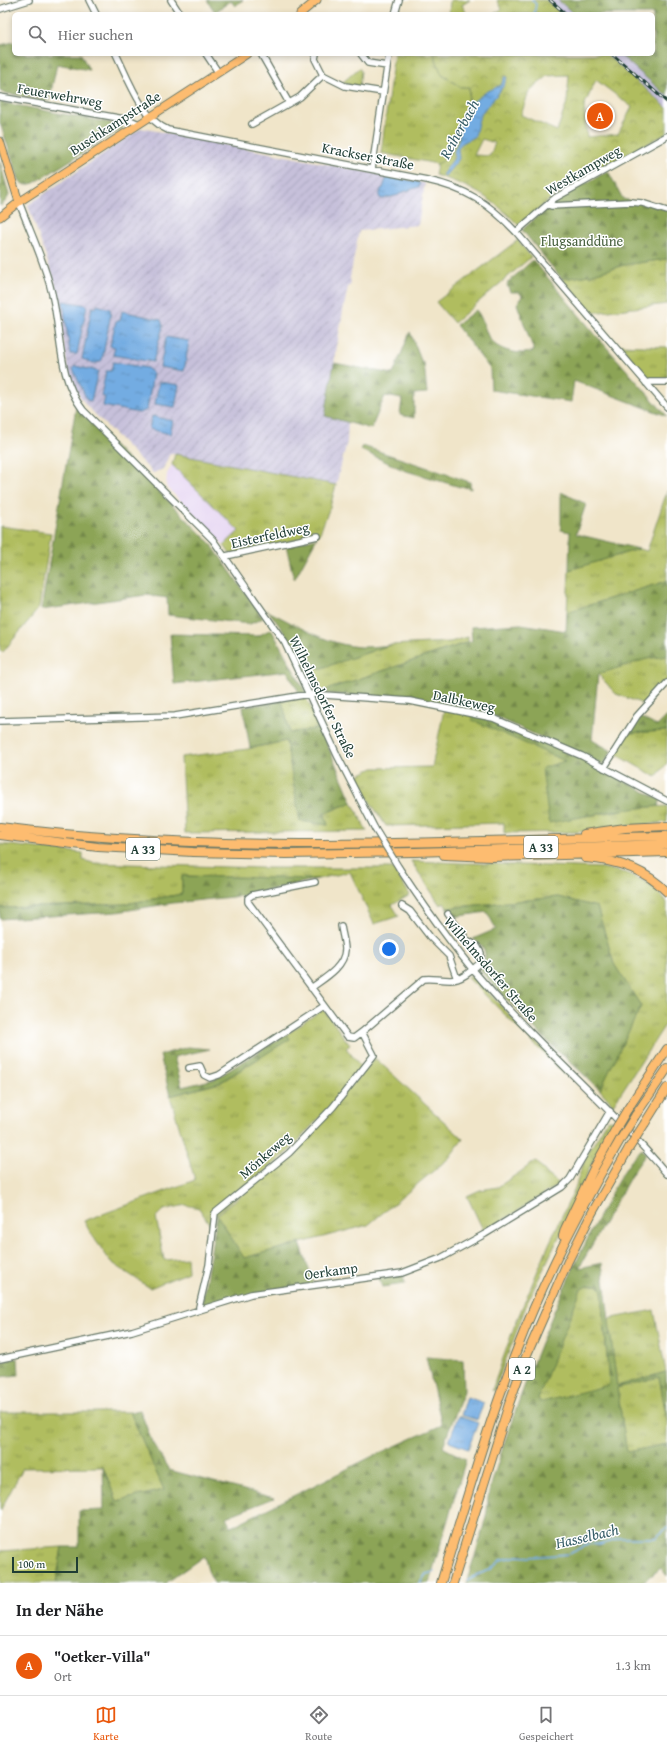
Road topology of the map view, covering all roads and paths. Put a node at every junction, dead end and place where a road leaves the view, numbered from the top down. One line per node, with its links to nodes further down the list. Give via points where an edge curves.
1 (29, 0): 6 (street)
2 (90, 0): 7 (street)
3 (171, 0): 8 (street)
4 (317, 0): 9 (main road)
5 (399, 0): 10 (street)
6 (0, 9)
7 (95, 12)
8 (179, 12)
9 (302, 12)
10 (396, 12)
11 (117, 56): 24 (street, Krackser Straße, via 141,103)
12 (207, 56): 19 (street)
13 (244, 56): 19 (main road, Buschkampstraße)
14 (262, 56): 23 (street)
15 (316, 56): 20 (street)
16 (363, 56): 18 (street, via 368,63)
17 (389, 56): 18 (street)
18 (387, 66): 21 (street)
19 (218, 72): 24 (main road, Buschkampstraße)
20 (323, 75): 21 (street, via 344,86); 23 (street, via 303,95)
21 (383, 92): 29 (street)
22 (0, 97): 25 (street, Feuerwehrweg, via 130,120)
23 (289, 104): 26 (street)
24 (151, 116): 25 (main road, Buschkampstraße); 29 (street, Krackser Straße, via 168,130)
25 (139, 124): 30 (main road, Buschkampstraße)
26 (252, 124)
27 (667, 136): 31 (street, Westkampweg)
28 (0, 141): 30 (main road)
29 (372, 169): 34 (street, Krackser Straße, via 460,189 478,198 500,215)
30 (19, 202): 33 (main road, Buschkampstraße); 39 (street, Wilhelmsdorfer Straße, via 50,287 64,370 69,388 76,400)
31 (548, 204): 32 (street, via 551,206 630,202); 34 (street, Westkampweg)
32 (667, 211)
33 (0, 217)
34 (516, 232): 36 (street, Krackser Straße)
35 (667, 382): 36 (street)
36 (646, 383): 37 (street, Krackser Straße)
37 (667, 407)
38 (318, 536): 39 (street, Eisterfeldweg)
39 (226, 556): 41 (street, Wilhelmsdorfer Straße, via 285,643)
40 (667, 683): 43 (street, via 637,716)
41 (310, 694): 42 (street, Dalbkeweg, via 175,716); 43 (street, Dalbkeweg, via 410,701 493,718); 59 (street, Wilhelmsdorfer Straße, bridge, via 338,757 375,829 437,925)
42 (0, 721)
43 (604, 768): 44 (street, Dalbkeweg)
44 (667, 802)
45 (667, 826): 49 (highway, via 610,830)
46 (0, 827): 49 (highway, A 33, via 143,839 279,844)
47 (0, 835): 51 (highway, A 33, via 98,847 193,852)
48 (667, 836): 49 (highway, A 33)
49 (547, 839)
50 (667, 844): 51 (highway, A 33)
51 (414, 852): 53 (highway, via 463,856)
52 (667, 852): 53 (highway)
53 (547, 855): 55 (highway, via 618,863 650,878)
54 (315, 882): 61 (street, via 248,898 248,902)
55 (667, 892)
56 (402, 906): 60 (street, via 410,911 449,956)
57 (448, 914): 59 (street, via 461,933 477,946 481,953 480,963)
58 (341, 926): 61 (street, via 345,945 343,959 334,970)
59 (473, 970): 60 (street); 68 (street, Wilhelmsdorfer Straße, via 523,1025)
60 (457, 979): 63 (street, via 424,979)
61 (311, 988): 62 (street)
62 (324, 1006): 63 (street, via 348,1037 354,1038); 65 (street, via 219,1075 210,1078 204,1075 200,1066)
63 (362, 1032): 71 (street, Mönkeweg, via 374,1054 348,1089 289,1153 215,1213)
64 (666, 1052): 70 (highway, bridge, via 627,1110 594,1168 565,1228)
65 (189, 1068)
66 (667, 1069): 70 (highway, A 2, bridge, via 620,1140)
67 (667, 1088): 74 (highway, A 2, bridge, via 592,1213 525,1359)
68 (610, 1111): 69 (street, Wilhelmsdorfer Straße); 71 (street, Oerkamp, via 570,1179 562,1187 441,1258 402,1273 251,1294)
69 (667, 1174)
70 (560, 1251): 73 (highway, A 2, via 533,1311 498,1401)
71 (199, 1310): 72 (street, Oerkamp, via 132,1331)
72 (0, 1359)
73 (441, 1583)
74 (453, 1583)

